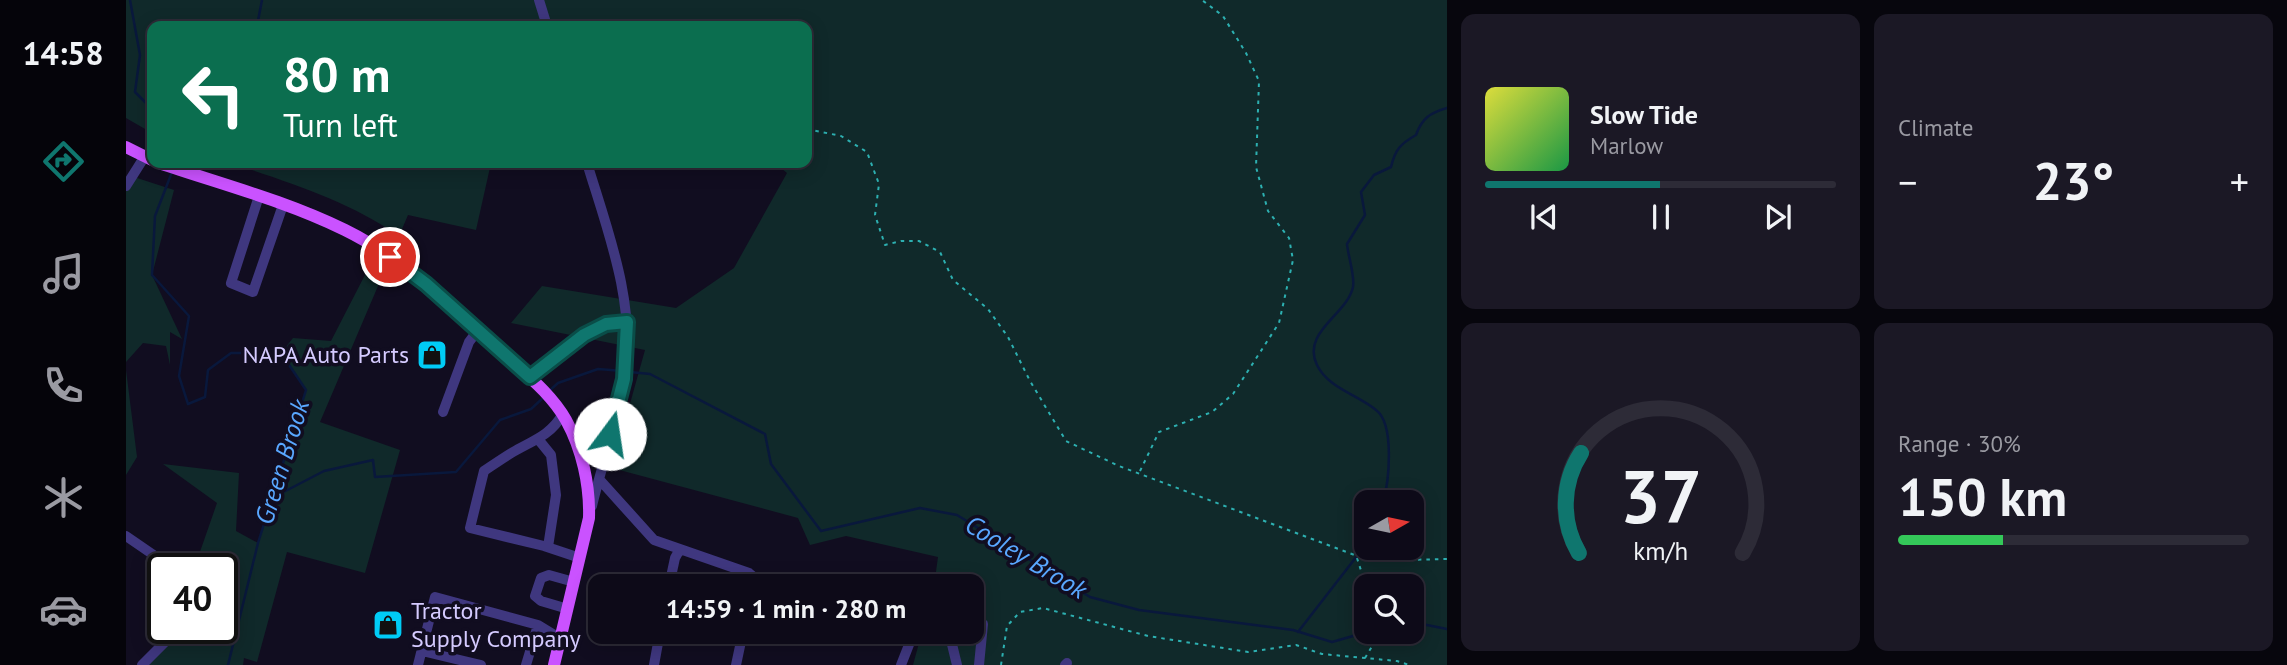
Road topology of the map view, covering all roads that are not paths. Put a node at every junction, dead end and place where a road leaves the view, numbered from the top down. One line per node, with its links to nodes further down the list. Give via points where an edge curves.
1 (539, 0): 2 (street)
2 (545, 21)
3 (126, 147): 4 (main road)
4 (147, 158)
5 (147, 159): 8 (street)
6 (174, 168): 9 (main road)
7 (588, 168): 11 (street, via 619,270)
8 (126, 186)
9 (258, 196): 10 (main road); 10 (street, via 230,283 253,292)
10 (283, 205): 12 (main road, via 368,242)
11 (627, 322): 13 (street, via 606,324 584,335); 17 (street, via 624,379)
12 (478, 330): 13 (main road); 14 (street, via 469,342)
13 (530, 377): 15 (main road)
14 (443, 412)
15 (562, 415): 16 (street, via 556,426); 18 (main road, via 582,459)
16 (538, 439): 20 (street, via 551,455 556,495); 20 (street, via 484,471 470,528)
17 (598, 479): 18 (street); 21 (street, via 654,540)
18 (589, 518): 23 (main road)
19 (126, 536): 22 (street)
20 (548, 547): 23 (street)
21 (680, 549): 24 (street); 25 (street)
22 (151, 553)
23 (580, 558): 26 (main road)
24 (672, 574)
25 (749, 574)
26 (574, 582): 27 (main road); 27 (street, via 549,575 541,579 535,596)
27 (568, 609): 29 (main road)
28 (538, 625): 29 (street); 36 (street, via 435,597); 40 (street)
29 (561, 639): 41 (main road)
30 (163, 644): 37 (street)
31 (658, 644): 42 (street)
32 (740, 644): 43 (street)
33 (909, 644): 44 (street)
34 (952, 644): 45 (street)
35 (981, 644): 46 (street)
36 (422, 651): 38 (street); 39 (street)
37 (142, 665)
38 (418, 665)
39 (481, 665)
40 (526, 665)
41 (554, 665)
42 (654, 665)
43 (736, 665)
44 (901, 665)
45 (957, 665)
46 (979, 665)

